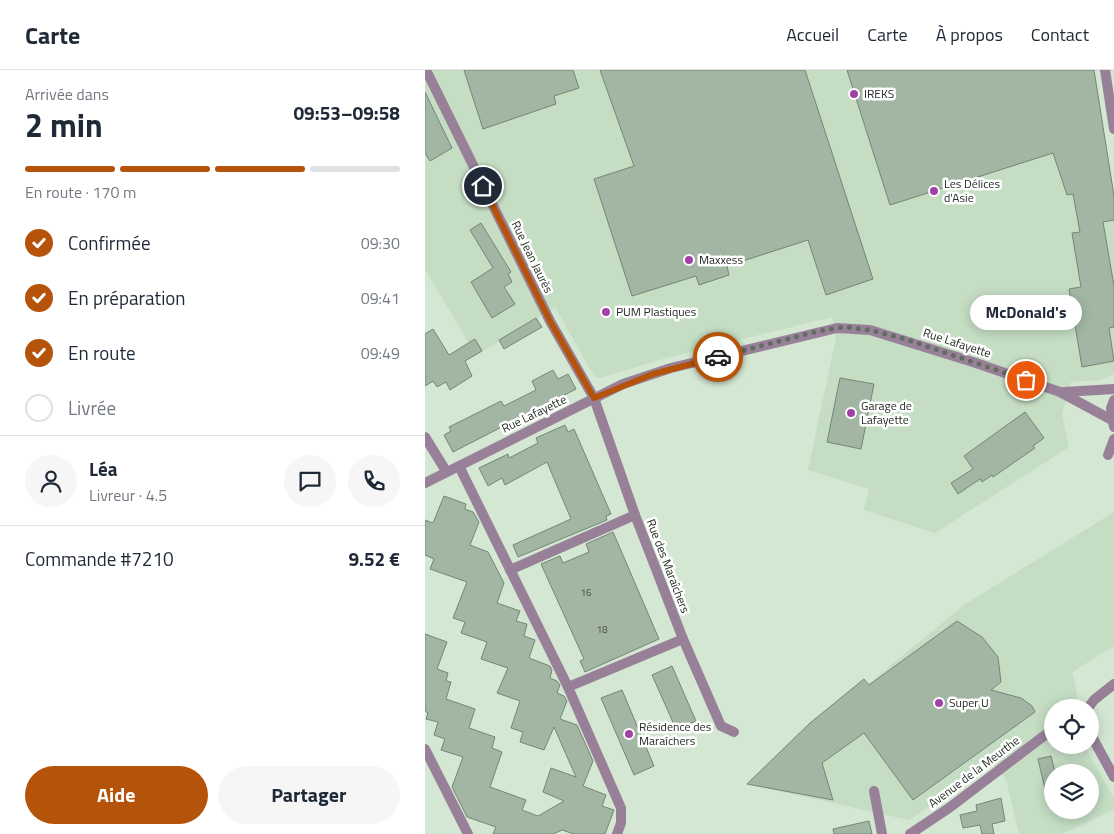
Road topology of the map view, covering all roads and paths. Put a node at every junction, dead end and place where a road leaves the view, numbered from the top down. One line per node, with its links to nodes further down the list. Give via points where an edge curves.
1 (427, 70): 6 (street, Rue Jean Jaurès, via 550,321)
2 (1105, 70): 3 (street)
3 (1114, 129)
4 (1114, 389): 5 (street, Rue Lafayette)
5 (1060, 392): 6 (street, Rue Lafayette, via 905,339 844,327 653,374); 8 (street, Rue Lafayette)
6 (594, 398): 12 (street, Rue Lafayette); 15 (street, Rue des Maraîchers)
7 (1114, 400): 8 (street)
8 (1113, 423)
9 (425, 437): 13 (street)
10 (1114, 439): 11 (street)
11 (1107, 455)
12 (459, 466): 13 (street, Rue Lafayette); 16 (street)
13 (446, 472): 14 (street, Rue Lafayette)
14 (425, 482)
15 (635, 515): 16 (street); 17 (street, Rue des Maraîchers)
16 (510, 570): 19 (street)
17 (683, 639): 19 (street); 21 (street, Rue des Maraîchers, via 721,726)
18 (1114, 684): 20 (street)
19 (567, 687): 28 (street, via 621,808)
20 (1095, 699)
21 (734, 732)
22 (1044, 736): 30 (street, Avenue de la Meurthe)
23 (425, 749): 27 (street)
24 (1099, 749): 25 (street)
25 (1114, 777)
26 (874, 791): 29 (street)
27 (468, 834)
28 (617, 834)
29 (882, 834)
30 (910, 834)

